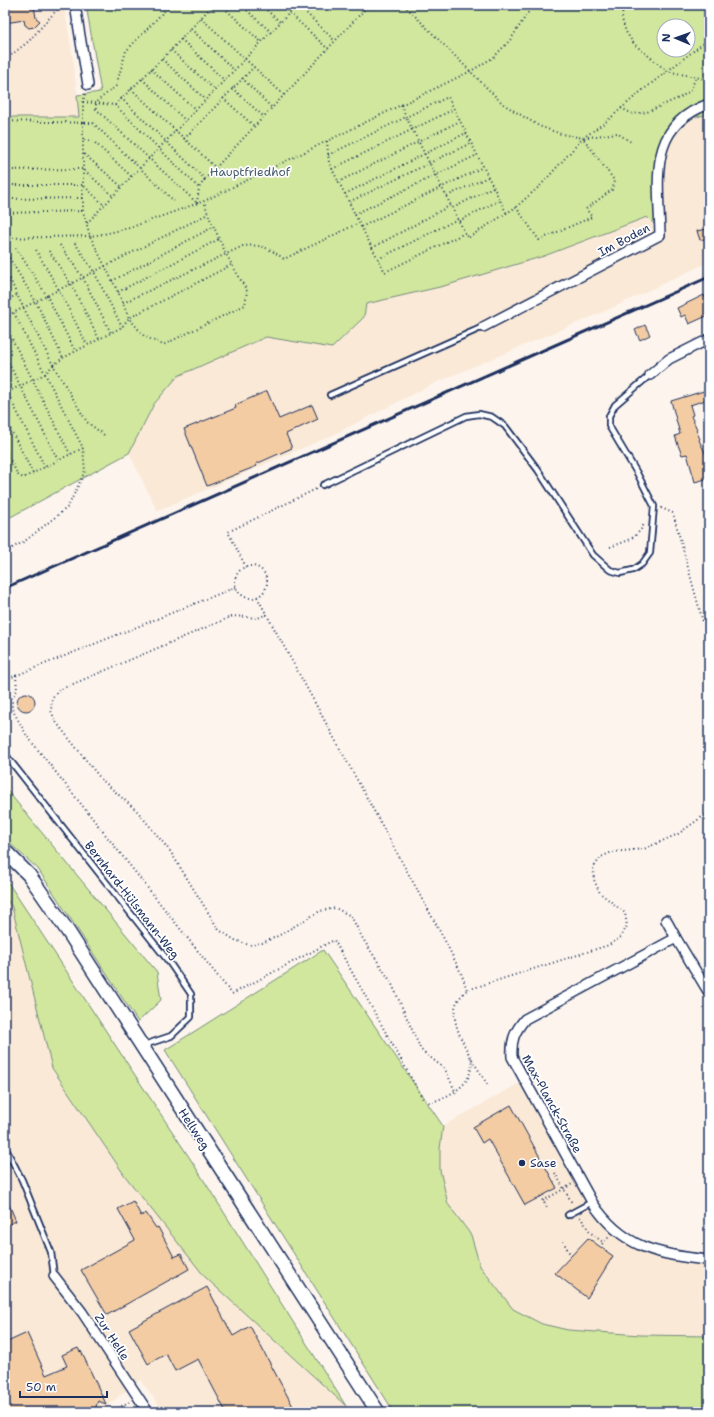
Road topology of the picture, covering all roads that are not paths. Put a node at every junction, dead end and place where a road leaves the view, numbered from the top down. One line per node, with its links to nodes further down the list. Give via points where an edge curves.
1 (75, 5): 2 (street)
2 (88, 85)
3 (709, 104): 4 (street, Im Boden, via 677,121 662,147 658,174 660,235)
4 (483, 327): 7 (lane)
5 (709, 339): 6 (street, via 669,359)
6 (650, 375): 8 (lane, via 615,405 609,416 609,426 654,506 650,553 642,564 633,570 620,573 610,570 593,555 538,470 504,426 492,417 479,414 466,416)
7 (330, 395)
8 (322, 485)
9 (5, 754): 14 (lane, Bernhard-Hülsmann-Weg, via 191,994 191,1017 170,1036)
10 (5, 851): 14 (street, Hellweg, via 29,875)
11 (666, 920): 12 (street)
12 (676, 938): 13 (street); 16 (street, Max-Planck-Straße, via 525,1020 517,1028 511,1042 512,1057)
13 (709, 993)
14 (140, 1046): 21 (street, Hellweg)
15 (5, 1147): 19 (lane, via 22,1180 51,1252)
16 (592, 1202): 17 (lane); 18 (street, Max-Planck-Straße, via 614,1230 646,1248)
17 (568, 1215)
18 (709, 1260)
19 (54, 1276): 20 (street, Zur Helle, via 82,1312)
20 (148, 1412)
21 (378, 1412)

